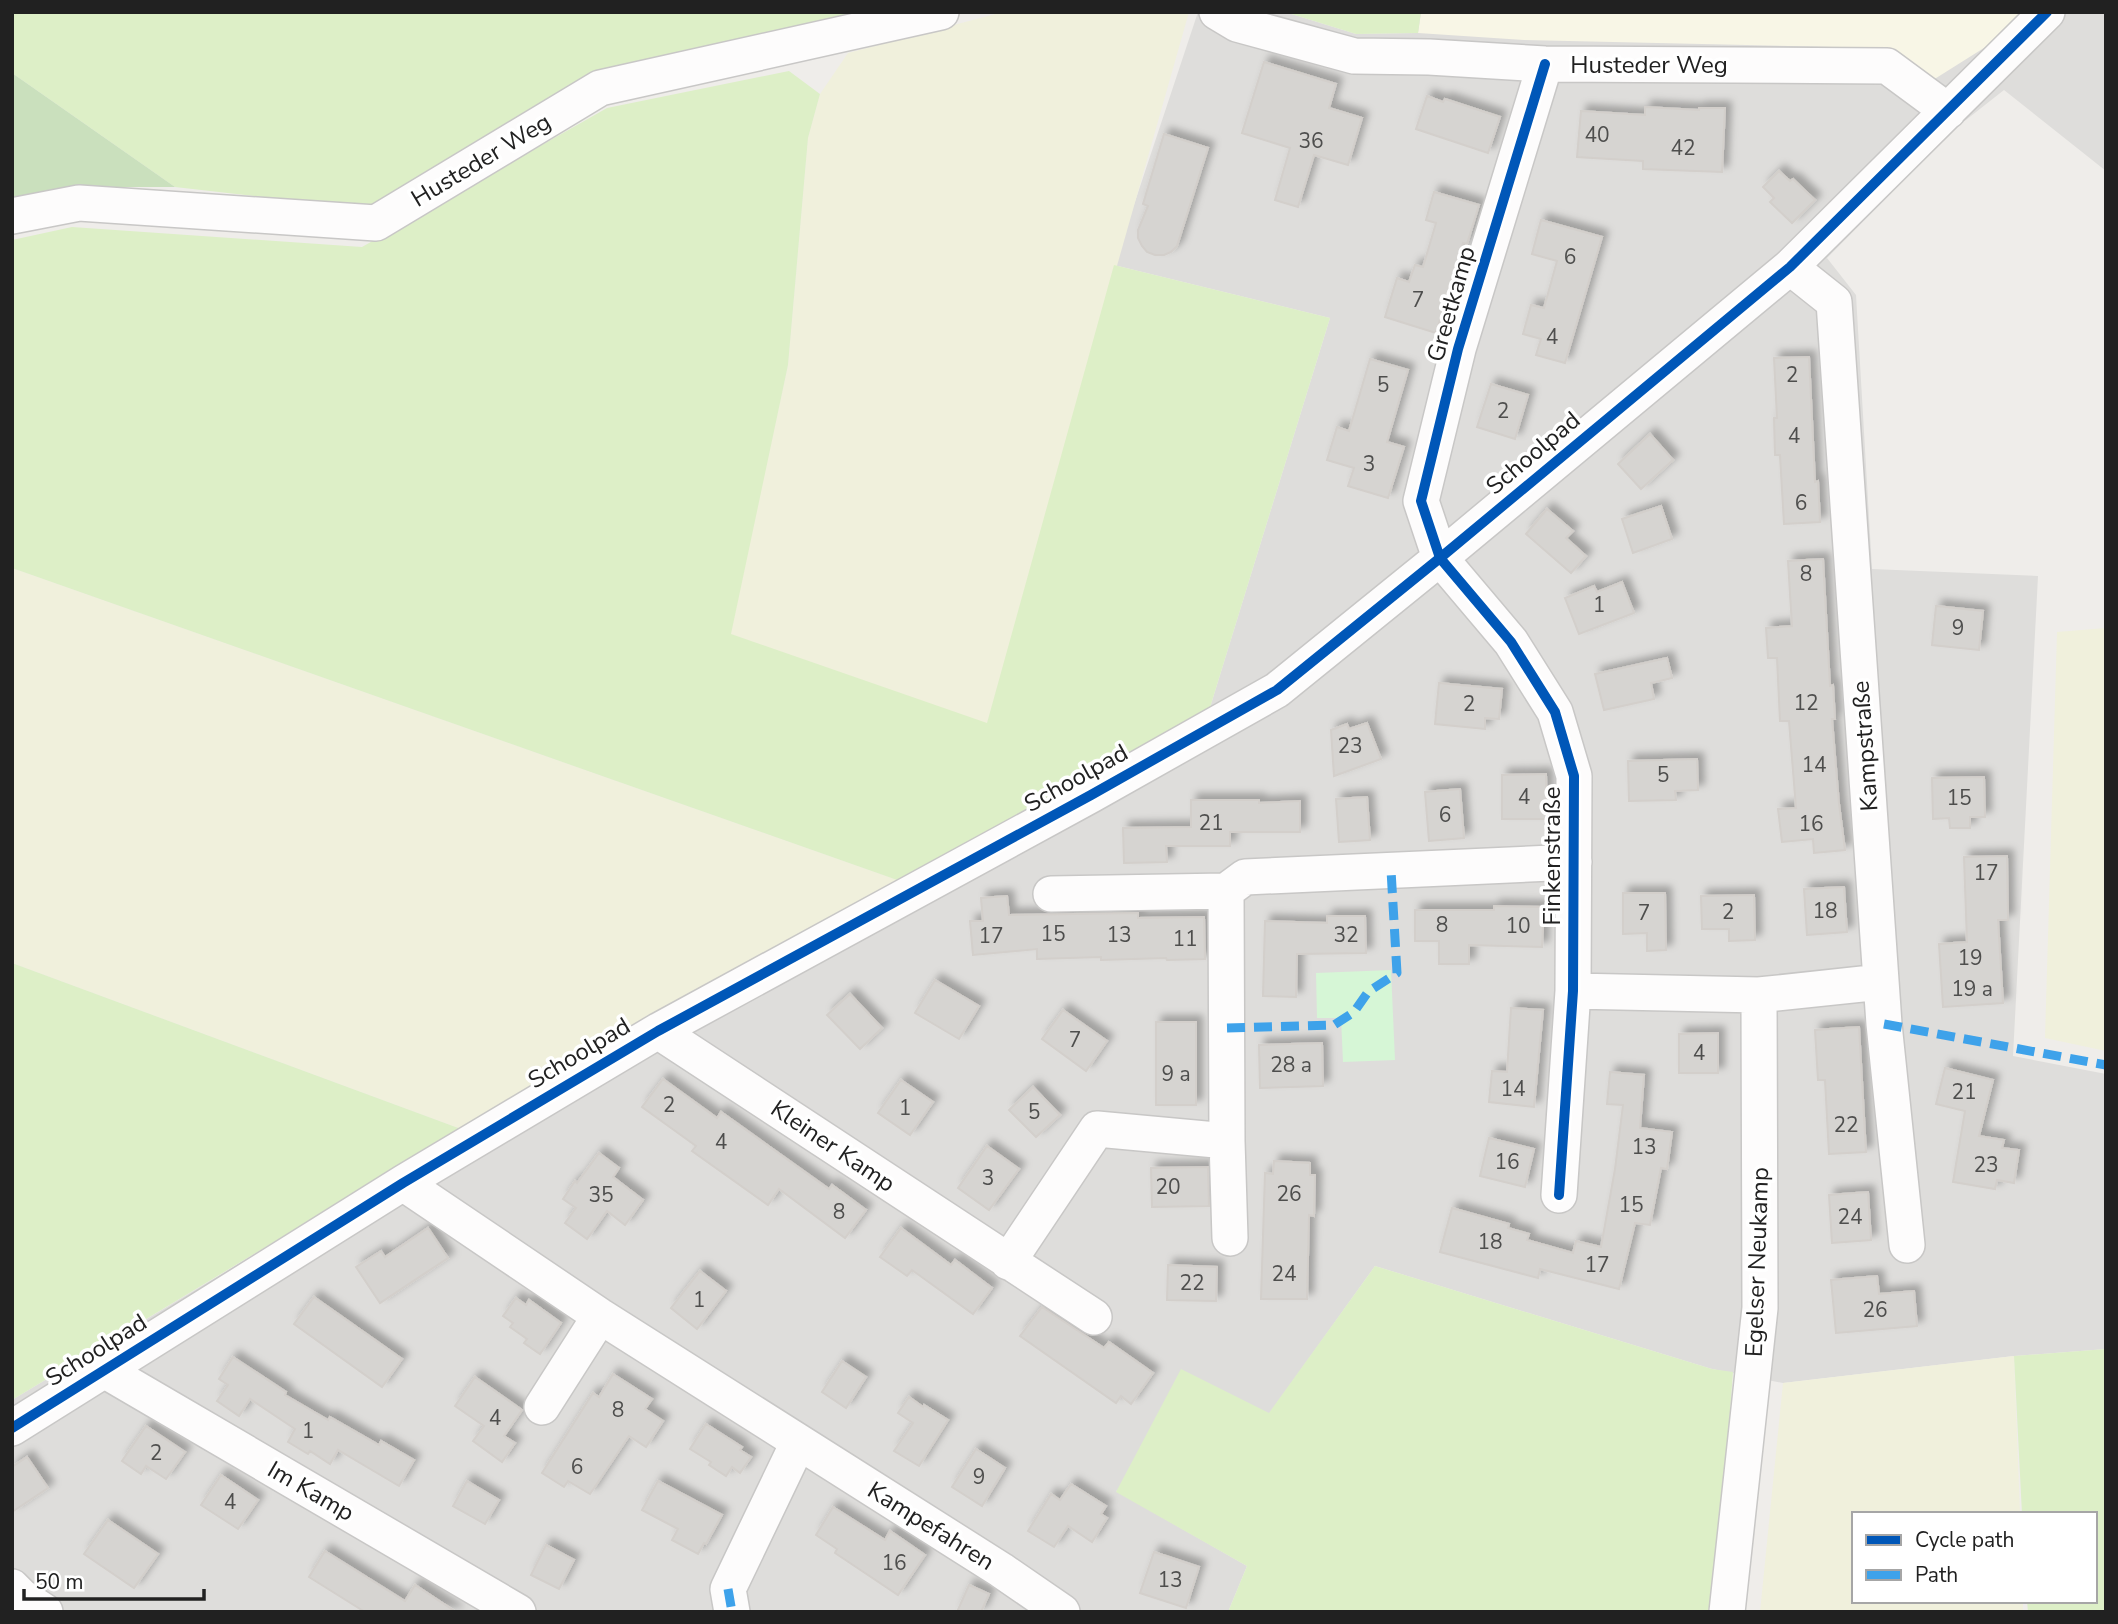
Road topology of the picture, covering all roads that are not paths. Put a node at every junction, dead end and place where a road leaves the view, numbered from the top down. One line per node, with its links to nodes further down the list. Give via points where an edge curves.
1 (941, 12): 6 (street, Husteder Weg, via 600,88 376,223 79,203)
2 (1217, 12): 4 (street, Husteder Weg, via 1237,24 1354,56)
3 (2047, 12): 5 (street, Schoolpad)
4 (1545, 64): 5 (street, Husteder Weg, via 1887,66); 8 (street, Greetkamp, via 1458,349 1421,501)
5 (1948, 111): 7 (street, Schoolpad)
6 (12, 216)
7 (1790, 267): 8 (street, Schoolpad); 12 (street, Kampstraße, via 1834,302)
8 (1440, 558): 9 (street, Finkenstraße, via 1511,642 1555,712 1574,776); 15 (street, Schoolpad, via 1277,690)
9 (1574, 862): 10 (street, Finkenstraße); 13 (street, Finkenstraße)
10 (1236, 884): 11 (street); 16 (street)
11 (1051, 894)
12 (1881, 982): 14 (street); 20 (street, Kampstraße)
13 (1573, 991): 14 (street); 18 (street, Finkenstraße)
14 (1759, 995): 33 (street, Egelser Neukamp, via 1760,1308)
15 (657, 1031): 17 (street, Schoolpad); 21 (street, Kleiner Kamp)
16 (1227, 1141): 19 (street); 21 (street, via 1097,1129)
17 (403, 1183): 22 (street, Kampefahren); 24 (street, Schoolpad)
18 (1559, 1195)
19 (1230, 1238)
20 (1906, 1245)
21 (1008, 1262): 23 (street, Kleiner Kamp)
22 (600, 1317): 25 (street); 27 (street, Kampefahren)
23 (1094, 1317)
24 (104, 1370): 26 (street, Schoolpad); 31 (street, Im Kamp)
25 (542, 1407)
26 (12, 1428)
27 (798, 1443): 29 (street); 32 (street, Kampefahren)
28 (12, 1587): 30 (street)
29 (730, 1601)
30 (45, 1612)
31 (518, 1612)
32 (1062, 1612)
33 (1727, 1612)

